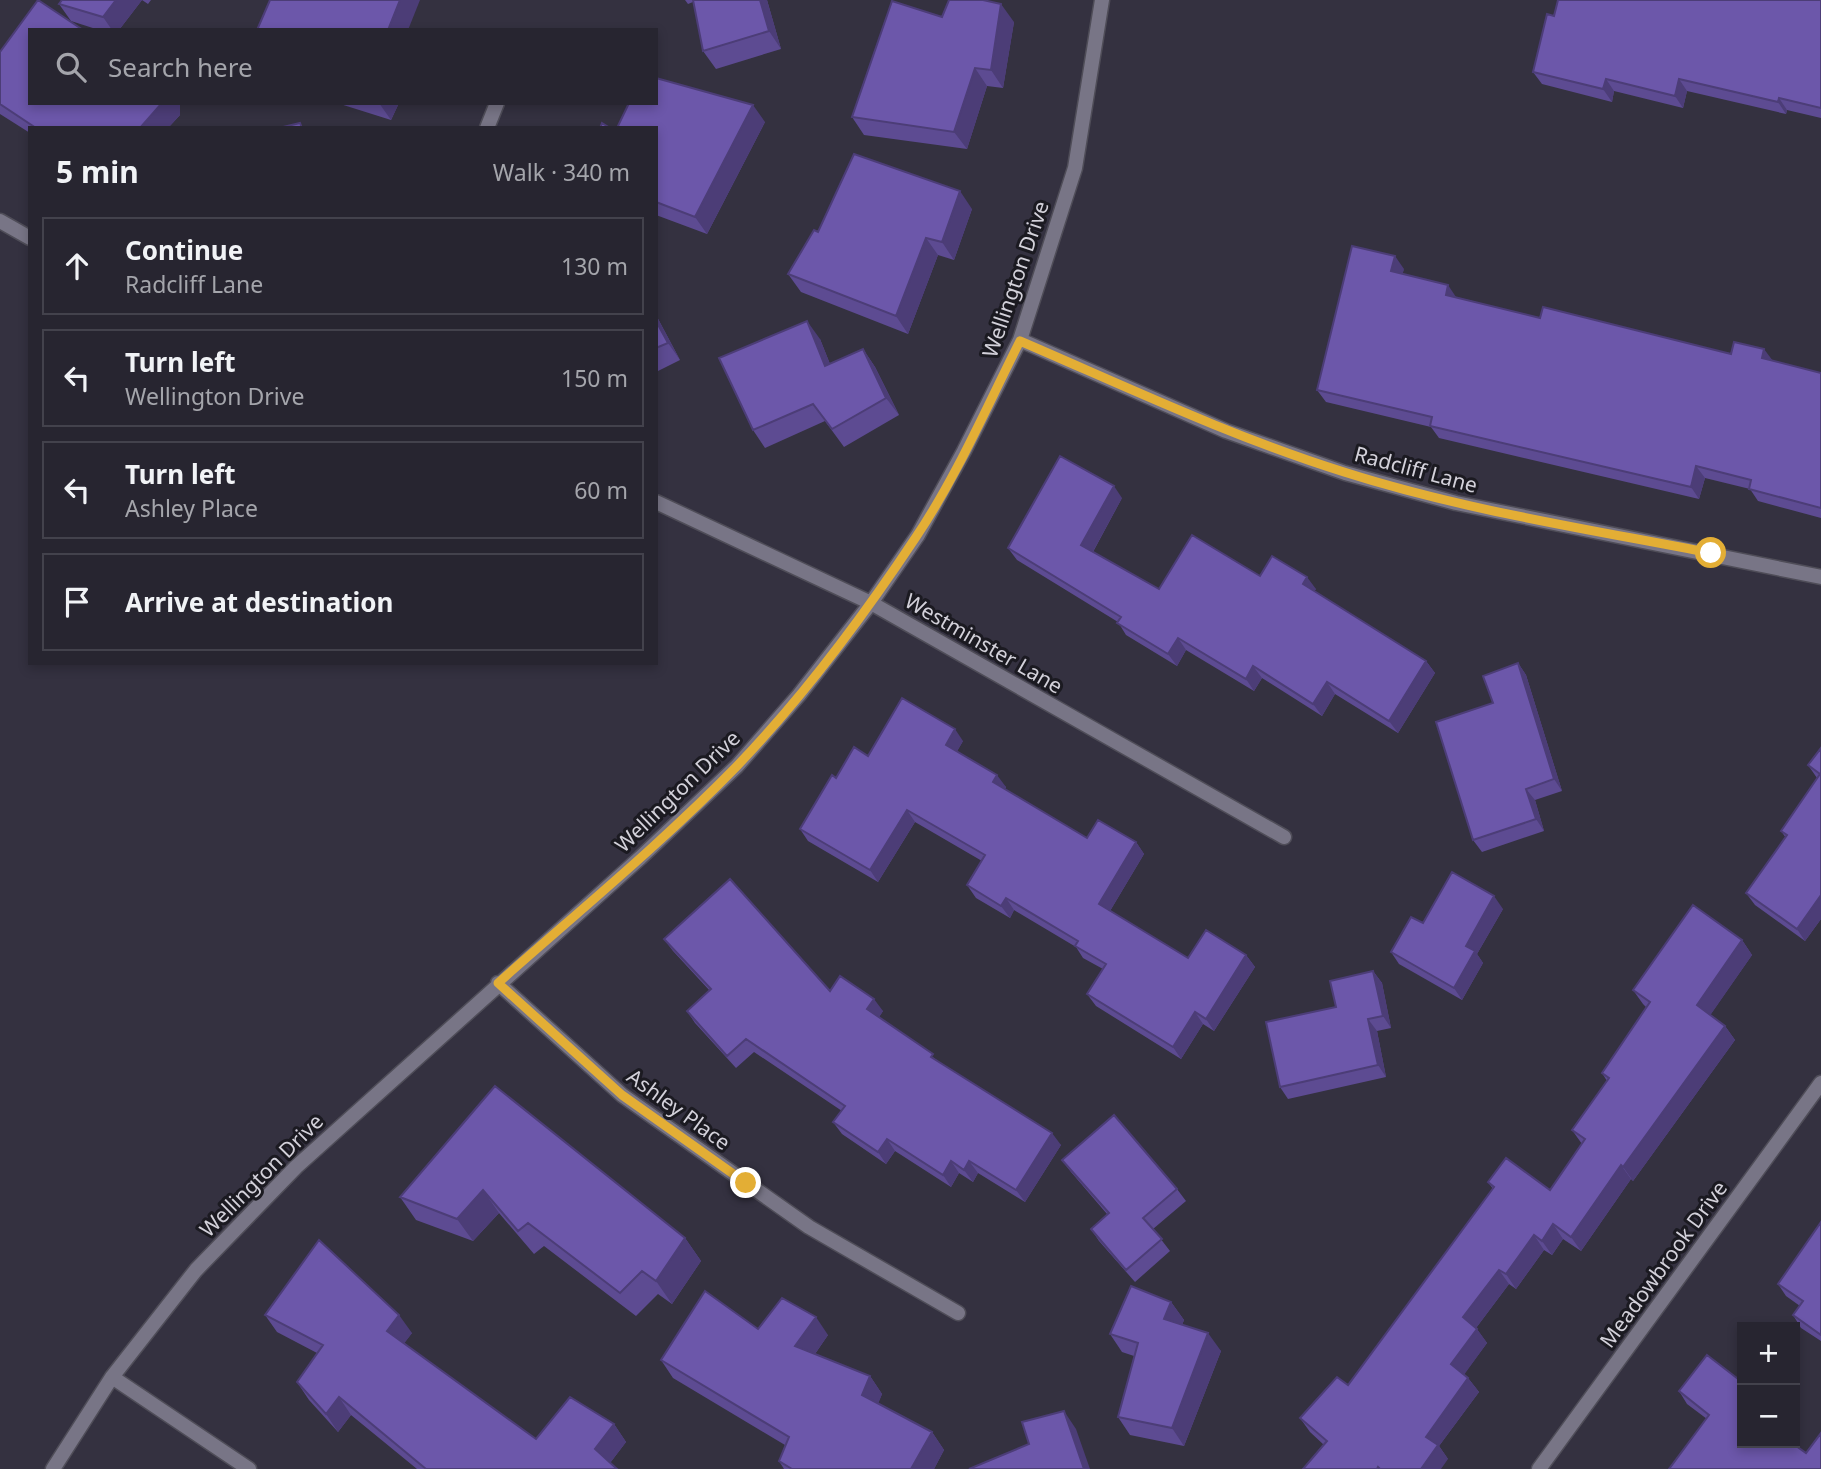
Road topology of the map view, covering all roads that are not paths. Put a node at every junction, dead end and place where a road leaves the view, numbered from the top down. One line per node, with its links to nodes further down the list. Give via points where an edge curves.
1 (1102, 0): 6 (street, Wellington Drive, via 1075,168)
2 (496, 105): 3 (street)
3 (489, 126)
4 (0, 220): 5 (street)
5 (28, 236)
6 (1020, 341): 8 (street, Radcliff Lane, via 1226,431 1345,472 1456,503); 9 (street, Wellington Drive, via 918,535)
7 (658, 503): 9 (street, Westminster Lane)
8 (1821, 577)
9 (871, 603): 10 (street, Westminster Lane); 11 (street, Wellington Drive, via 737,766)
10 (1284, 837)
11 (498, 983): 13 (street, Ashley Place, via 622,1095 809,1227); 14 (street, Wellington Drive, via 286,1176 195,1270)
12 (1821, 1083): 17 (street, Meadowbrook Drive)
13 (958, 1313)
14 (112, 1377): 15 (street, Wellington Drive); 16 (street)
15 (53, 1469)
16 (249, 1469)
17 (1539, 1469)

